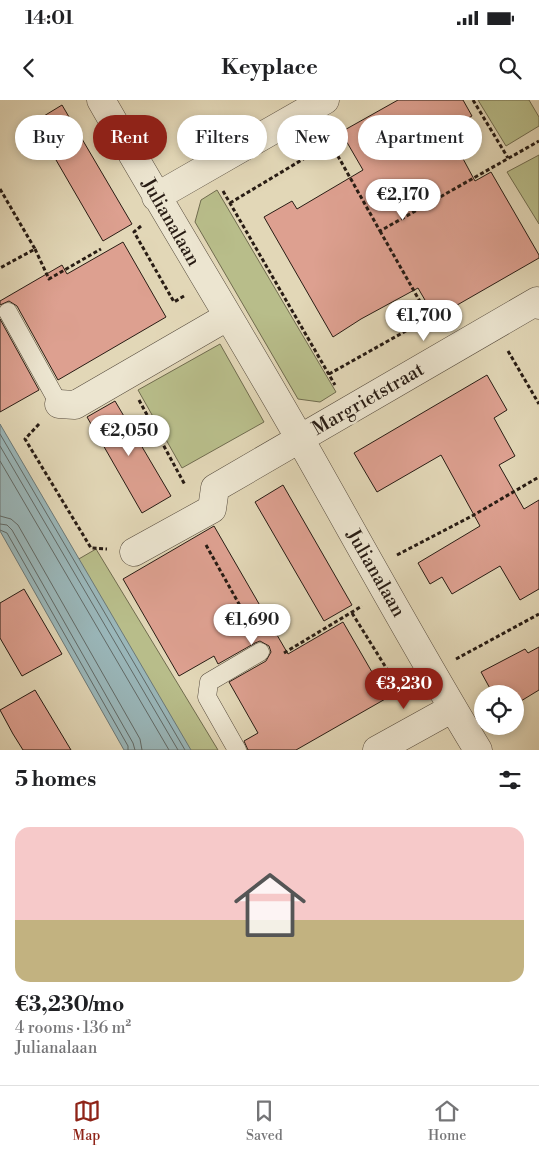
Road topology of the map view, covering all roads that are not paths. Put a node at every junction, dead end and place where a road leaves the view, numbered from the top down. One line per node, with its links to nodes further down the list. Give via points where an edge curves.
1 (101, 100): 3 (street, Julianalaan)
2 (318, 104): 3 (street)
3 (156, 197): 6 (street, Julianalaan)
4 (539, 305): 8 (street, Margrietstraat, via 537,301)
5 (8, 312): 7 (lane)
6 (227, 316): 7 (street, via 75,406); 8 (street, Julianalaan)
7 (59, 404)
8 (299, 438): 9 (street, via 215,488 212,509); 11 (street, Julianalaan)
9 (134, 552)
10 (260, 652): 12 (lane, via 209,682 207,697)
11 (453, 708): 13 (street); 14 (street, Julianalaan)
12 (237, 750)
13 (377, 750)
14 (478, 750)

